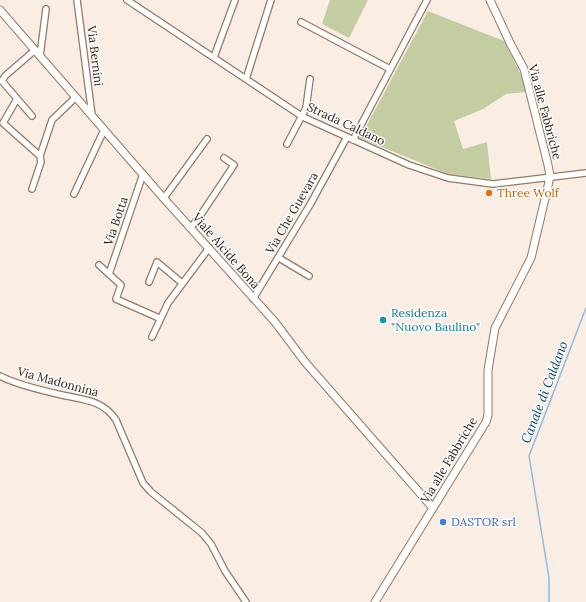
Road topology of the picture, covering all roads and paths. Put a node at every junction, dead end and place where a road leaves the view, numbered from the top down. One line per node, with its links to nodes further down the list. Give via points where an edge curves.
1 (77, 0): 18 (street, Via Bernini)
2 (127, 0): 11 (street, Strada Caldano)
3 (235, 0): 11 (street)
4 (271, 0): 13 (street)
5 (427, 0): 12 (street)
6 (490, 0): 29 (street, Via alle Fabbriche, via 524,69)
7 (46, 9): 10 (street)
8 (0, 10): 10 (street, Viale Alcide Bona)
9 (300, 22): 12 (street)
10 (37, 53): 15 (street, Viale Alcide Bona); 16 (street, via 3,78 2,83)
11 (214, 56): 13 (street, Strada Caldano)
12 (390, 69): 23 (street)
13 (246, 79): 19 (street, Strada Caldano)
14 (310, 79): 19 (street, via 306,108)
15 (76, 97): 18 (street, Viale Alcide Bona); 25 (street, via 52,120)
16 (17, 99): 17 (street); 25 (street, via 3,123)
17 (32, 116)
18 (92, 116): 20 (street, Viale Alcide Bona)
19 (302, 117): 21 (street, Strada Caldano); 24 (street)
20 (104, 130): 28 (street, Viale Alcide Bona); 31 (street)
21 (347, 137): 23 (street, Strada Caldano); 35 (street, Via Che Guevara)
22 (207, 139): 32 (street)
23 (353, 140): 29 (street, Strada Caldano, via 392,158 448,178 493,184)
24 (287, 144)
25 (40, 156): 30 (street, via 41,162)
26 (224, 158): 33 (street, via 234,165)
27 (586, 173): 29 (street, Strada Caldano)
28 (143, 174): 32 (street, Viale Alcide Bona); 37 (street, Via Botta)
29 (550, 176): 45 (street, Via alle Fabbriche, via 531,258 495,328 488,370 486,422)
30 (32, 189)
31 (74, 194)
32 (164, 198): 33 (street, Viale Alcide Bona)
33 (191, 227): 34 (street, Viale Alcide Bona)
34 (209, 248): 40 (street); 41 (street, Viale Alcide Bona)
35 (279, 258): 38 (street); 41 (street, Via Che Guevara)
36 (99, 265): 37 (street)
37 (109, 274): 42 (street, via 121,285 116,299)
38 (309, 276)
39 (149, 282): 40 (street, via 157,262)
40 (182, 283): 42 (street)
41 (253, 299): 45 (street, Viale Alcide Bona, via 275,322 370,438)
42 (159, 318): 43 (street)
43 (152, 337)
44 (0, 376): 46 (street, Via Madonnina, via 91,401 110,412 116,420 143,483 202,533)
45 (433, 508): 47 (street, Via alle Fabbriche)
46 (246, 602)
47 (375, 602)

